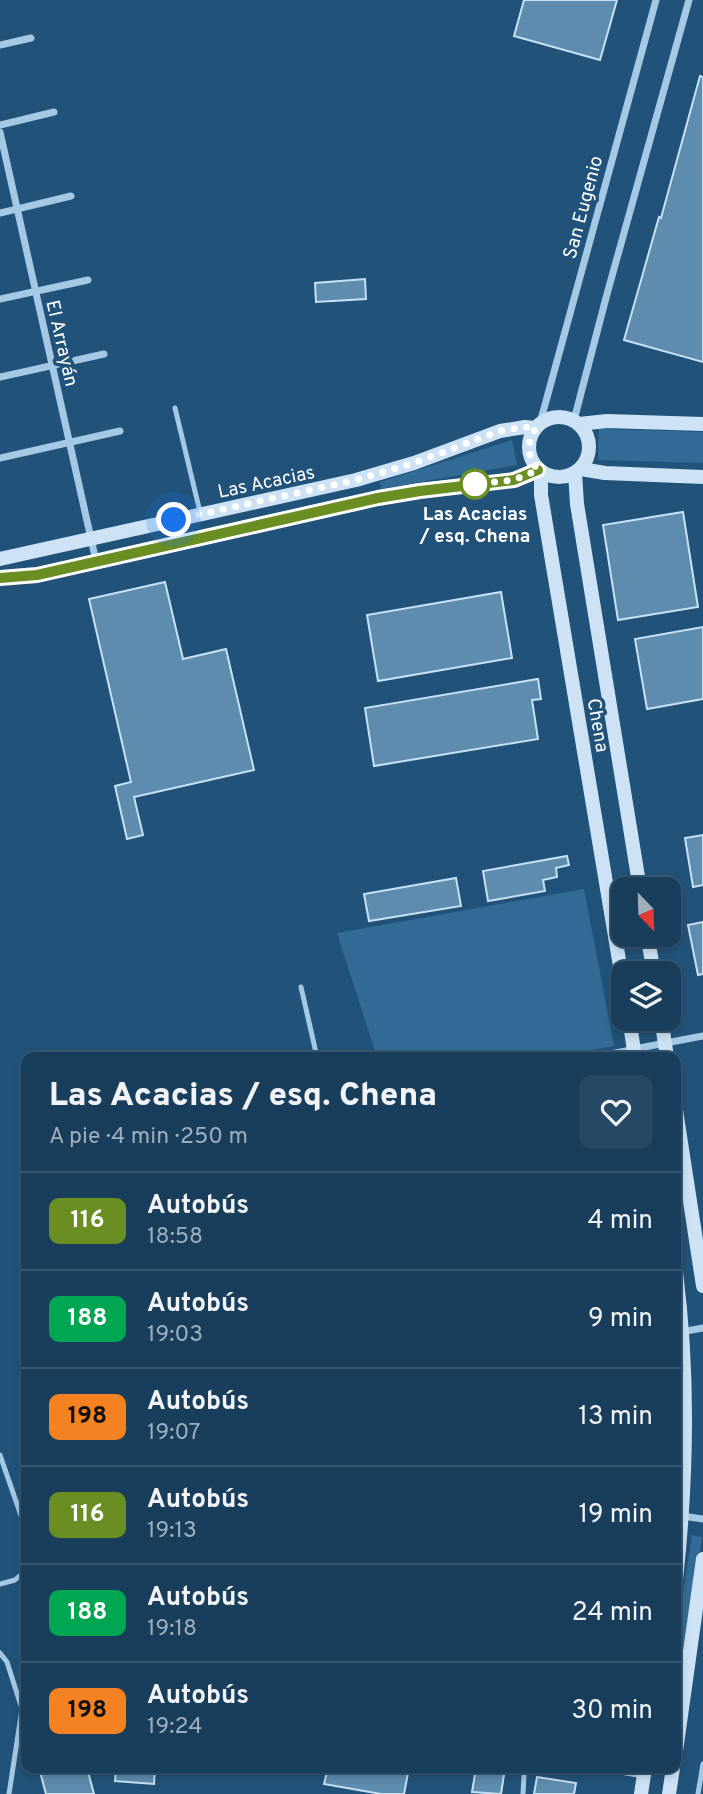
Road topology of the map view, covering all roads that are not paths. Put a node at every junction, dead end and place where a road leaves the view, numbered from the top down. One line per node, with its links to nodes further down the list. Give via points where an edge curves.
1 (656, 0): 20 (street, San Eugenio)
2 (689, 0): 18 (street, via 607,294)
3 (31, 38): 4 (street)
4 (0, 45)
5 (54, 112): 6 (street)
6 (0, 125)
7 (0, 132): 9 (street, El Arrayán)
8 (71, 196): 9 (street)
9 (17, 209): 10 (street); 12 (street, El Arrayán)
10 (0, 213)
11 (88, 279): 12 (street)
12 (36, 291): 13 (street); 15 (street, El Arrayán)
13 (0, 299)
14 (104, 354): 15 (street)
15 (52, 366): 16 (street); 22 (street, El Arrayán)
16 (0, 377)
17 (175, 408): 27 (lane)
18 (577, 422): 19 (street); 20 (street, via 557,416); 25 (street, via 590,443 588,457)
19 (703, 424)
20 (538, 425): 24 (street, via 529,449); 27 (street, Las Acacias, via 500,431 382,473)
21 (120, 431): 22 (street)
22 (69, 442): 23 (street); 28 (street, El Arrayán)
23 (0, 458)
24 (541, 471): 25 (street, via 563,477); 30 (street, via 514,480 399,494); 33 (street, Chena, via 541,495)
25 (578, 471): 26 (street); 32 (street, Chena, via 577,504)
26 (703, 477)
27 (200, 515): 28 (street, Las Acacias)
28 (91, 537): 29 (street, Las Acacias); 30 (street, El Arrayán)
29 (0, 559)
30 (96, 561): 31 (street)
31 (0, 578)
32 (638, 877)
33 (619, 961)
34 (301, 987): 39 (lane)
35 (631, 1031): 40 (street)
36 (663, 1031): 38 (street)
37 (703, 1036): 38 (street)
38 (666, 1050): 41 (street)
39 (316, 1052)
40 (635, 1052)
41 (645, 1052)
42 (681, 1143): 43 (street)
43 (703, 1286)
44 (703, 1328): 45 (street)
45 (681, 1332): 48 (street)
46 (0, 1455): 47 (lane)
47 (21, 1516)
48 (682, 1516): 49 (street); 50 (street)
49 (703, 1519)
50 (681, 1527)
51 (703, 1559): 56 (street)
52 (21, 1575): 53 (lane)
53 (0, 1584)
54 (0, 1653): 55 (lane)
55 (21, 1706)
56 (681, 1715)
57 (21, 1716): 62 (lane)
58 (703, 1764): 66 (lane)
59 (524, 1773): 63 (lane)
60 (644, 1773): 64 (street)
61 (672, 1773): 65 (street)
62 (9, 1794)
63 (523, 1794)
64 (640, 1794)
65 (669, 1794)
66 (698, 1794)

